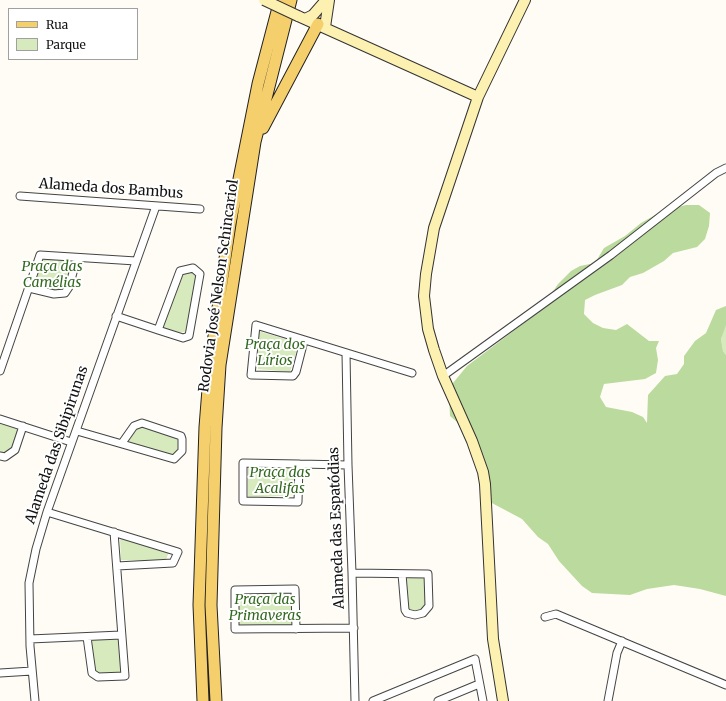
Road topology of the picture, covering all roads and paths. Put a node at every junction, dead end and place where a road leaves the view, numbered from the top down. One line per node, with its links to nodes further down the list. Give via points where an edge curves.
1 (264, 0): 6 (main road, bridge)
2 (280, 0): 50 (main road, Rodovia José Nelson Schincariol, via 258,84 230,224 210,364 205,427 199,603)
3 (291, 0): 9 (main road, Rodovia José Nelson Schincariol)
4 (328, 0): 6 (main road, via 313,15); 7 (main road)
5 (525, 0): 8 (main road)
6 (302, 17): 7 (main road)
7 (321, 26): 8 (main road); 9 (main road)
8 (478, 97): 23 (main road, via 434,228 426,274 426,314)
9 (255, 142): 48 (main road, Rodovia José Nelson Schincariol, via 220,365 211,605)
10 (726, 168): 23 (street)
11 (20, 196): 12 (street, Alameda dos Bambus)
12 (156, 206): 13 (street, Alameda dos Bambus); 15 (street, Alameda das Sibipirunas)
13 (200, 209)
14 (77, 258): 15 (street); 16 (street, via 40,255); 16 (street, via 69,287 65,292 54,294)
15 (136, 262): 17 (street, Alameda das Sibipirunas)
16 (28, 288): 21 (street)
17 (116, 316): 18 (street); 26 (street, Alameda das Sibipirunas)
18 (158, 330): 18 (street, via 183,338 189,336 200,274 193,268 180,270)
19 (304, 340): 19 (street, via 256,325 251,375 293,376); 20 (street)
20 (346, 353): 22 (street); 31 (street, Alameda das Espatódias)
21 (0, 371)
22 (412, 373)
23 (443, 376): 56 (main road, via 483,472 493,640)
24 (0, 419): 25 (street)
25 (23, 426): 27 (street); 29 (street, via 15,450 5,457)
26 (77, 431): 27 (street, Alameda das Sibipirunas); 28 (street)
27 (71, 442): 32 (street, Alameda das Sibipirunas)
28 (122, 443): 28 (street, via 174,459 182,451 181,436 142,423 134,426)
29 (0, 456)
30 (299, 464): 30 (street, via 243,463 243,501 298,502); 31 (street)
31 (348, 465): 35 (street, Alameda das Espatódias)
32 (47, 512): 33 (street); 42 (street, Alameda das Sibipirunas, via 29,583)
33 (114, 532): 34 (street); 34 (street, via 178,552 173,563)
34 (117, 566): 40 (street)
35 (352, 573): 36 (street); 38 (street, Alameda das Espatódias)
36 (402, 574): 36 (street, via 428,574 429,606 423,613 415,615 405,610)
37 (545, 617): 43 (street, via 556,614)
38 (354, 628): 39 (street); 52 (street, Alameda das Espatódias)
39 (296, 629): 39 (street, via 235,629 235,590 295,589)
40 (121, 635): 41 (street); 41 (street, via 125,676 98,677 92,673)
41 (87, 637): 42 (street)
42 (30, 639): 44 (street, Alameda das Sibipirunas)
43 (622, 641): 47 (street); 57 (street, via 617,653)
44 (32, 672): 45 (street); 49 (street, Alameda das Sibipirunas)
45 (0, 673)
46 (479, 684): 53 (street, via 475,659); 54 (street); 55 (street)
47 (726, 685)
48 (216, 695): 51 (street)
49 (35, 701)
50 (203, 701)
51 (223, 701)
52 (355, 701)
53 (372, 701)
54 (438, 701)
55 (483, 701)
56 (502, 701)
57 (608, 701)

